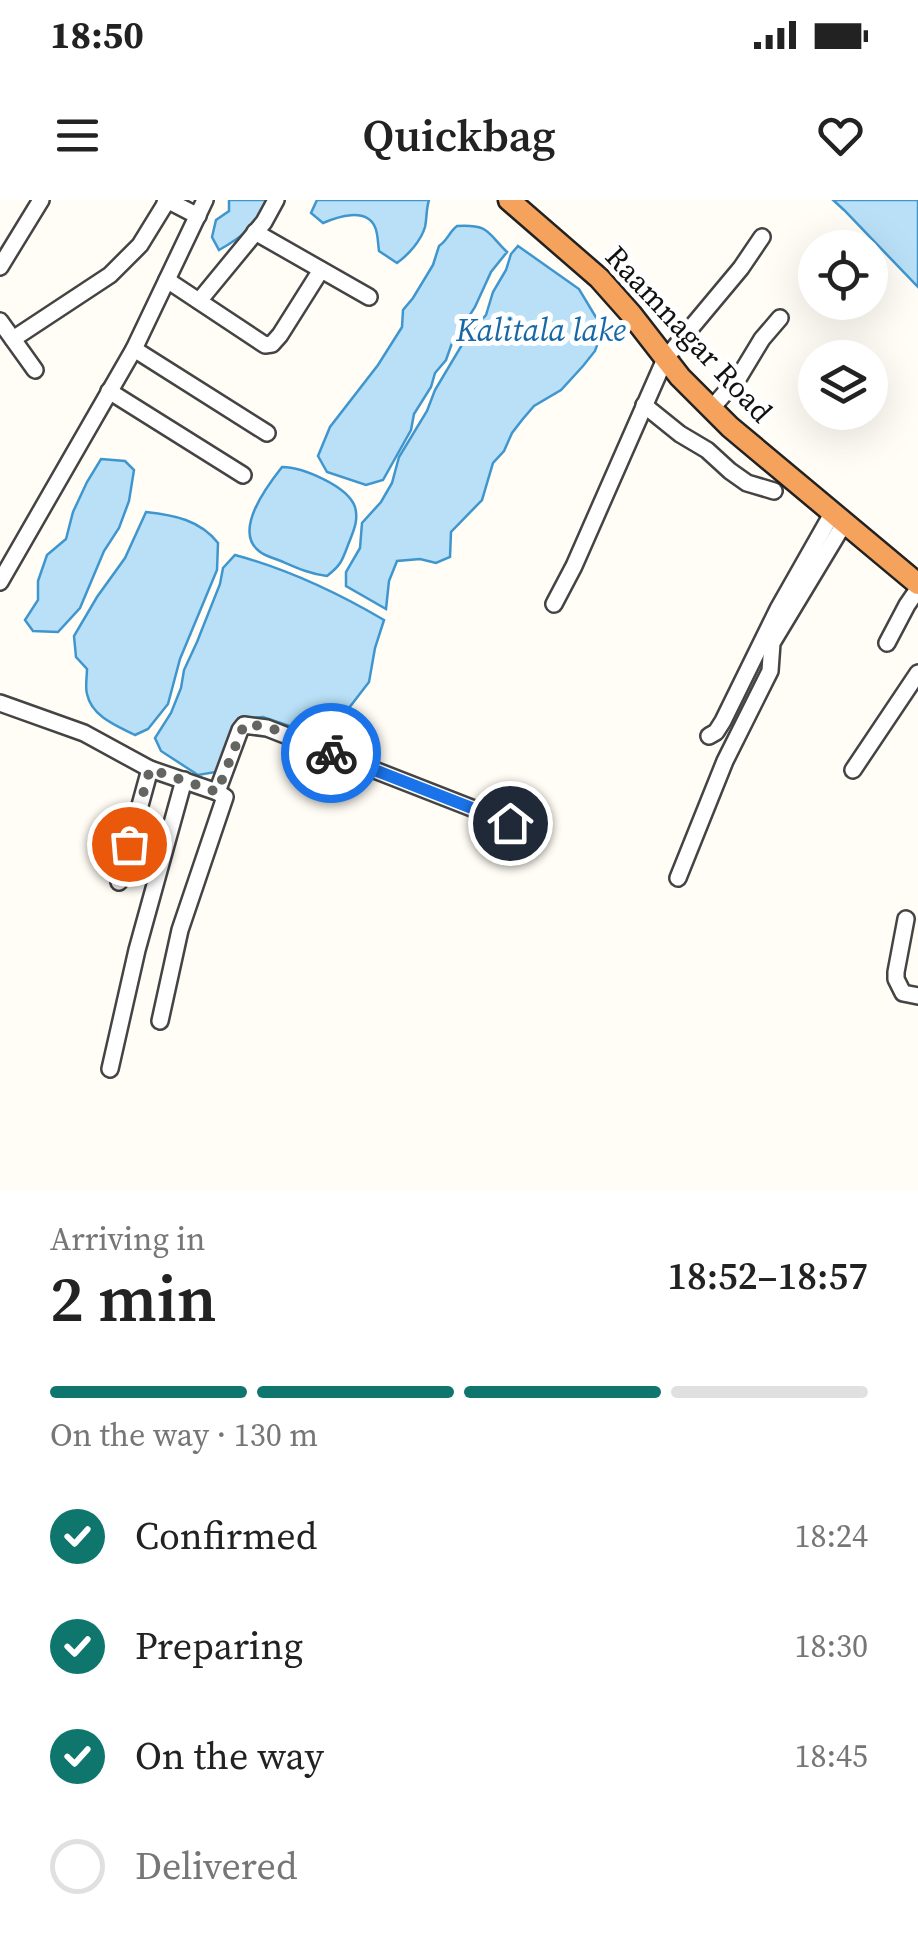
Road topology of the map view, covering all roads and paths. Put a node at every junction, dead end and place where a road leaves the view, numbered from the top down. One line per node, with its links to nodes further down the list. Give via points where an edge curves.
1 (41, 200): 9 (street)
2 (166, 200): 6 (street); 16 (street, via 140,245 110,275)
3 (205, 200): 6 (street)
4 (276, 200): 7 (street)
5 (509, 200): 18 (highway, Raamnagar Road, via 599,278)
6 (198, 216): 11 (street)
7 (255, 232): 10 (street); 13 (street)
8 (762, 236): 18 (street)
9 (0, 267)
10 (321, 270): 12 (street); 13 (street, via 272,344 255,340)
11 (168, 280): 13 (street); 17 (street)
12 (369, 297)
13 (198, 301)
14 (780, 318): 22 (street)
15 (0, 321): 16 (street)
16 (13, 338): 19 (street)
17 (134, 350): 20 (street); 23 (street)
18 (665, 358): 21 (street); 22 (highway, Raamnagar Road)
19 (35, 370)
20 (108, 391): 24 (street); 27 (street)
21 (644, 405): 25 (street, via 748,483); 29 (street)
22 (712, 409): 26 (highway, Raamnagar Road)
23 (267, 432)
24 (243, 475)
25 (774, 491)
26 (839, 517): 28 (highway, Raamnagar Road); 33 (street, via 778,608); 39 (street, via 772,643 770,671)
27 (0, 582)
28 (918, 587): 30 (street)
29 (554, 604)
30 (887, 644)
31 (918, 673): 35 (street)
32 (0, 702): 34 (street, via 84,734)
33 (709, 736)
34 (150, 769): 36 (street); 40 (street)
35 (852, 770)
36 (184, 780): 37 (street); 44 (street)
37 (217, 792): 38 (street, via 240,730 251,724); 43 (street, via 226,801 180,930)
38 (510, 823)
39 (678, 878)
40 (119, 882)
41 (906, 919): 42 (street, via 896,980 903,993)
42 (918, 996)
43 (160, 1021)
44 (110, 1068)

